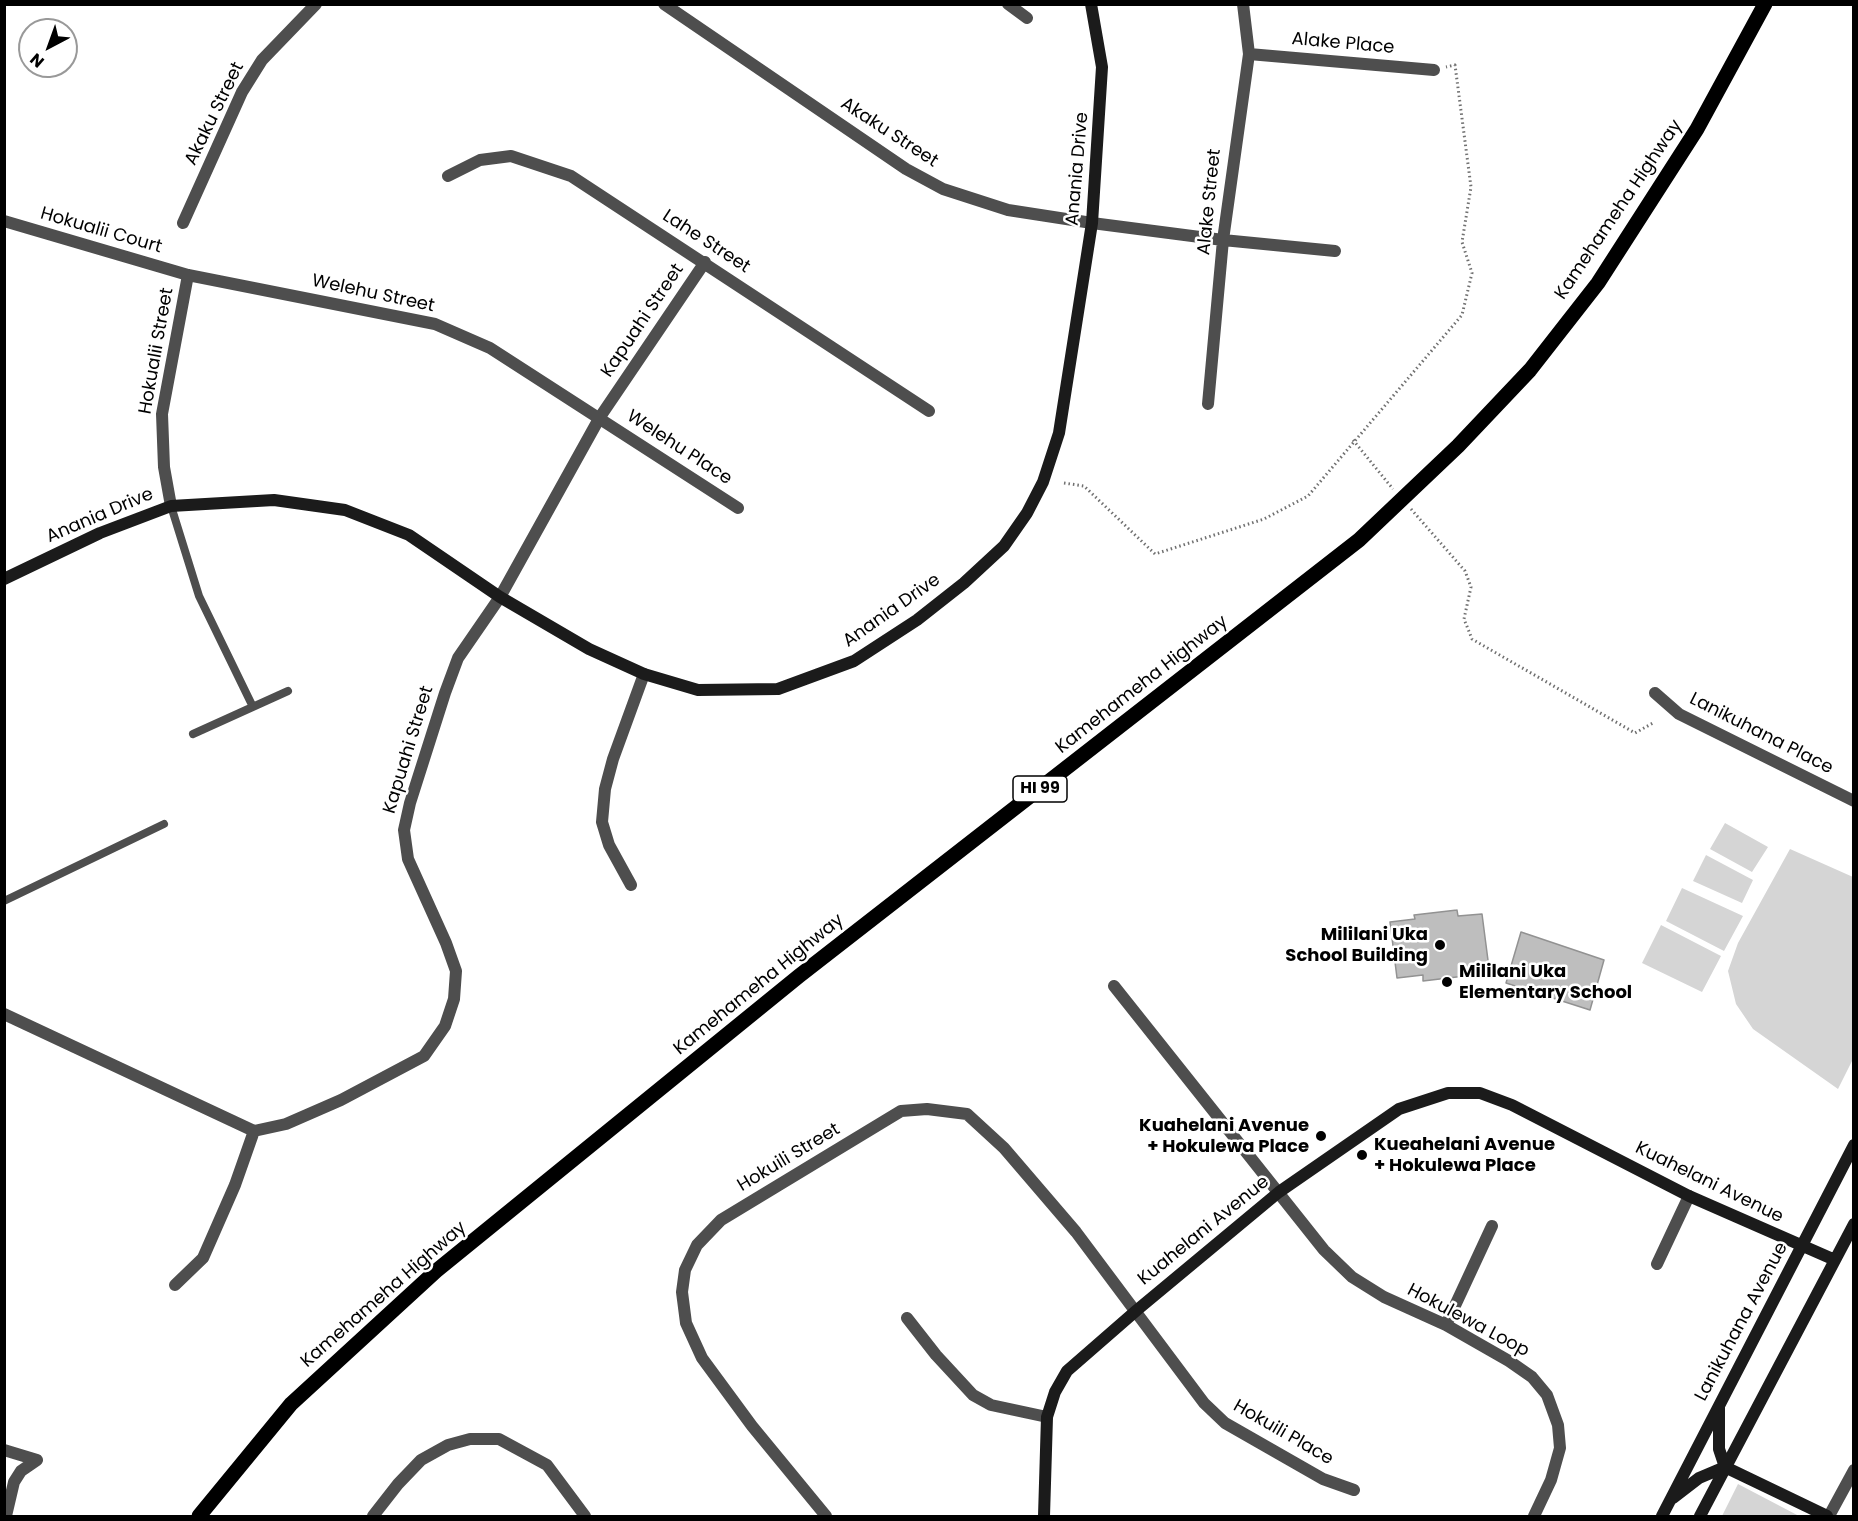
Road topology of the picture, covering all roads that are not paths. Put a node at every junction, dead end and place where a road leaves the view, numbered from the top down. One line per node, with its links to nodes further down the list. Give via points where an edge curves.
1 (316, 4): 12 (street, Akaku Street, via 262,60 242,92)
2 (1008, 4): 7 (street)
3 (1092, 4): 13 (street, Anania Drive, via 1102,67)
4 (1243, 4): 8 (street, Alake Street)
5 (1765, 4): 55 (main road, Kamehameha Highway / HI 99, via 1697,129 1598,283 1530,370 1458,446 1359,540 799,976 436,1271 291,1404)
6 (670, 6): 13 (street, Akaku Street, via 906,169 943,189 1008,210)
7 (1027, 18)
8 (1249, 54): 9 (street, Alake Place); 14 (street, Alake Street)
9 (1438, 69)
10 (448, 176): 16 (street, Lahe Street, via 480,160 511,156 542,164 571,176)
11 (4, 221): 17 (street, Hokualii Court)
12 (183, 223)
13 (1092, 223): 14 (street, Akaku Street); 25 (street, Anania Drive, via 1059,433 1032,503 1004,546 916,620 855,661 814,677 778,689 743,691 698,690)
14 (1223, 240): 15 (street, Akaku Street); 18 (street, Alake Street)
15 (1335, 251)
16 (705, 262): 19 (street, Lahe Street); 20 (street, Kapuahi Street)
17 (188, 275): 20 (street, Welehu Street, via 435,324 490,348); 21 (street, Hokualii Street, via 162,414 164,467)
18 (1208, 404)
19 (929, 411)
20 (600, 417): 22 (street, Welehu Place); 24 (street, Kapuahi Street)
21 (171, 506): 23 (street, Anania Drive, via 100,532); 24 (street, Anania Drive, via 274,500 345,510 409,536); 28 (lane, via 199,596)
22 (738, 508)
23 (4, 579)
24 (500, 597): 25 (street, Anania Drive, via 589,649); 36 (street, Kapuahi Street, via 458,658 404,830 408,859 456,971 454,999 445,1026 424,1056 341,1100 286,1124)
25 (644, 674): 32 (street, via 613,759 602,822 609,845)
26 (288, 691): 28 (lane)
27 (1655, 693): 30 (street, Lanikuhana Place, via 1679,714)
28 (253, 707): 29 (lane)
29 (193, 734)
30 (1854, 801)
31 (164, 824): 33 (lane)
32 (631, 885)
33 (4, 901)
34 (1113, 986): 38 (street, Hokulewa Loop)
35 (4, 1014): 36 (street)
36 (254, 1131): 45 (street, via 236,1185 203,1258)
37 (1854, 1145): 42 (street, Lanikuhana Avenue)
38 (1279, 1192): 39 (street, Kuahelani Avenue, via 1399,1109 1448,1093 1480,1093 1512,1105); 46 (street, Kuahelani Avenue); 48 (street, Hokulewa Loop, via 1324,1250 1352,1277 1384,1297)
39 (1689, 1196): 42 (street, Kuahelani Avenue); 44 (street)
40 (1854, 1224): 43 (street)
41 (1492, 1226): 48 (street)
42 (1802, 1246): 43 (street, Kuahelani Avenue); 49 (street, Lanikuhana Avenue)
43 (1835, 1260): 52 (street)
44 (1657, 1264)
45 (175, 1285)
46 (1137, 1310): 50 (street, Kuahelani Avenue, via 1067,1371); 54 (street, Hokuili Place, via 1204,1403 1225,1423 1323,1479); 62 (street, Hokuili Street, via 1004,1148 968,1114 927,1109 901,1111 721,1220 697,1245 685,1270 682,1292 686,1323 708,1367)
47 (908, 1318): 50 (street, via 973,1395 991,1405)
48 (1446, 1325): 64 (street, Hokulewa Loop, via 1509,1361 1532,1377 1547,1395 1558,1425 1560,1448 1551,1480)
49 (1720, 1403): 52 (street, via 1719,1449); 56 (street, Lanikuhana Avenue)
50 (1047, 1417): 63 (street, Kuahelani Avenue)
51 (4, 1450): 57 (street, via 37,1461 21,1471 14,1482)
52 (1725, 1467): 56 (street, via 1699,1478); 66 (street); 67 (street)
53 (1854, 1470): 67 (street)
54 (1354, 1490)
55 (223, 1491): 58 (main road, Kamehameha Highway / HI 99); 59 (main road, Kamehameha Highway / HI 99)
56 (1670, 1501): 65 (street, Lanikuhana Avenue)
57 (6, 1516)
58 (199, 1516)
59 (210, 1516)
60 (373, 1516): 61 (street, via 421,1460 448,1445 489,1438 499,1438 547,1465)
61 (585, 1516)
62 (826, 1516)
63 (1044, 1516)
64 (1534, 1516)
65 (1662, 1516)
66 (1700, 1516)
67 (1828, 1516)

